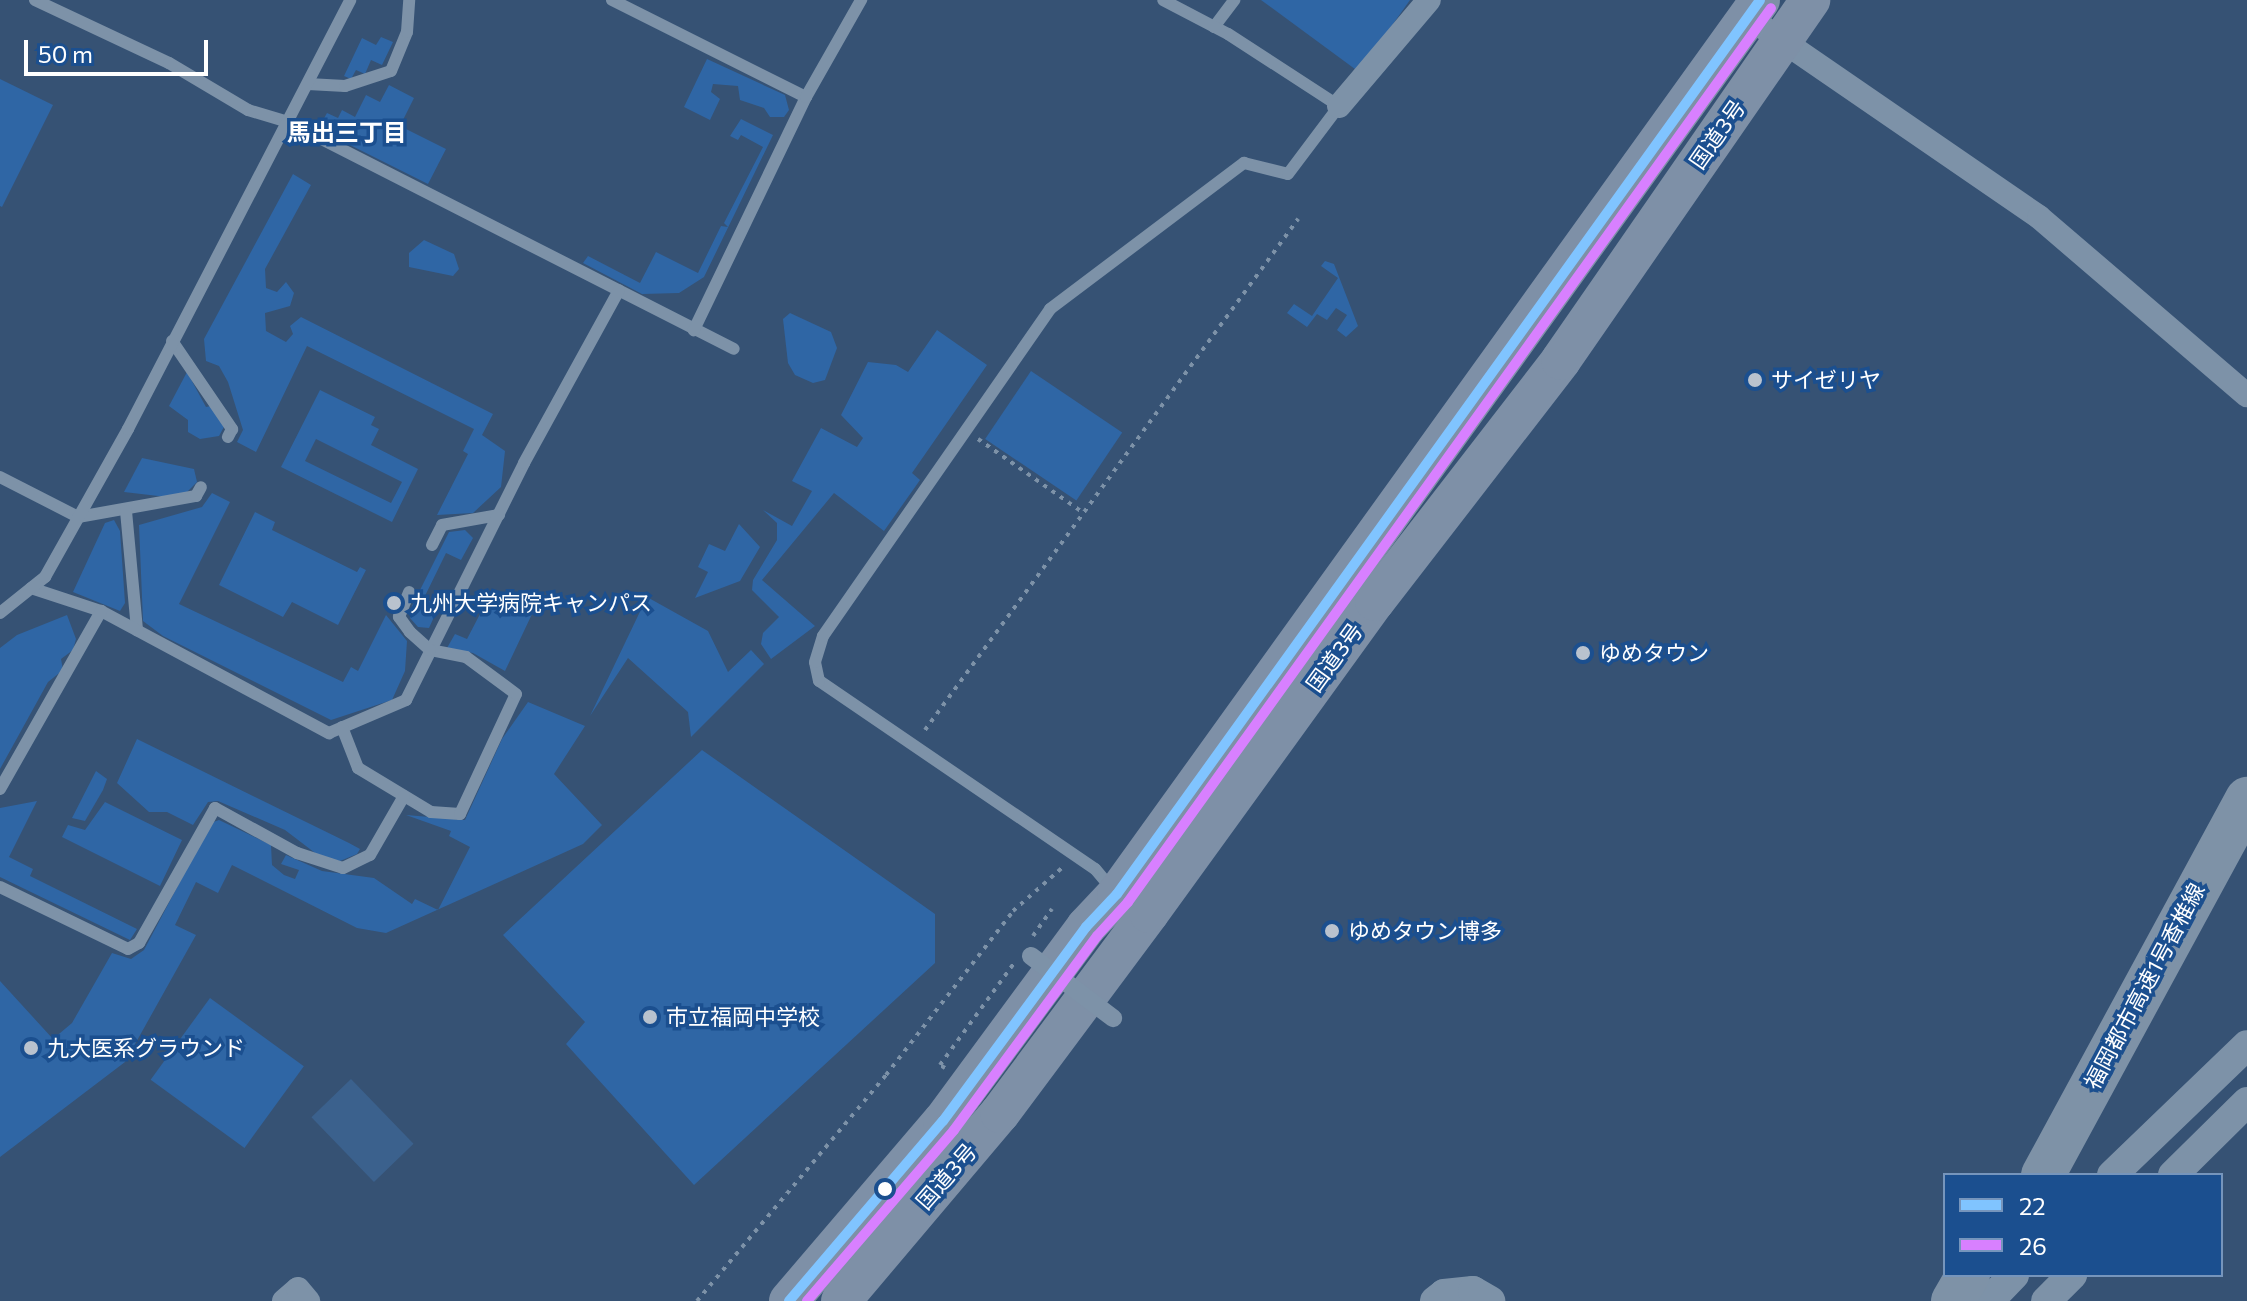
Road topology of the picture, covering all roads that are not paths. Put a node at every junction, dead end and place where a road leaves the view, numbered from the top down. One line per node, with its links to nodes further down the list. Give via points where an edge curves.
1 (35, 0): 16 (lane, via 169,63 248,110)
2 (350, 0): 13 (lane)
3 (409, 0): 13 (lane, via 407,32 391,71 345,86)
4 (612, 0): 14 (lane)
5 (861, 0): 14 (lane)
6 (1163, 0): 11 (lane)
7 (1234, 0): 11 (lane)
8 (1429, 0): 15 (street)
9 (1810, 0): 12 (highway, 国道3号)
10 (1754, 9): 12 (street); 41 (highway, 国道3号)
11 (1214, 27): 15 (lane)
12 (1782, 40): 21 (street, via 2039,217); 60 (highway, 国道3号, via 1561,360 1375,601 1028,1076)
13 (308, 84): 16 (lane)
14 (806, 97): 18 (lane)
15 (1339, 106): 41 (lane, via 1288,174 1244,163 1050,309 823,636 815,662 819,681 1095,869)
16 (288, 122): 17 (lane); 19 (lane)
17 (619, 290): 18 (lane); 26 (lane)
18 (694, 330): 20 (lane)
19 (172, 341): 22 (lane, via 226,418 232,429); 27 (lane)
20 (734, 349)
21 (2247, 395)
22 (228, 437)
23 (0, 477): 27 (lane)
24 (201, 487): 25 (lane, via 196,496)
25 (126, 511): 27 (lane); 33 (lane)
26 (499, 515): 28 (lane, via 442,525); 34 (lane)
27 (78, 517): 29 (lane, via 45,577)
28 (432, 545)
29 (31, 588): 31 (lane); 32 (lane)
30 (409, 592): 34 (lane, via 399,617)
31 (101, 611): 33 (lane); 36 (lane)
32 (0, 613)
33 (137, 630): 35 (lane, via 329,733)
34 (430, 650): 35 (lane, via 406,700); 37 (lane, via 466,657 516,694 460,814 431,812)
35 (342, 727): 37 (lane, via 358,768)
36 (0, 789)
37 (404, 796): 40 (lane, via 370,855 343,868 297,853 215,808 139,943 128,949)
38 (2247, 799): 46 (highway, 福岡都市高速1号香椎線)
39 (2247, 829): 49 (highway, 福岡都市高速1号香椎線)
40 (0, 887)
41 (1117, 894): 59 (highway, 国道3号, via 943,1121)
42 (1031, 956): 43 (street, bridge)
43 (1113, 1018)
44 (2247, 1045): 50 (street)
45 (2247, 1102): 51 (street)
46 (2072, 1120): 47 (highway); 48 (highway, 福岡都市高速1号香椎線)
47 (2031, 1173)
48 (2044, 1173)
49 (2056, 1173)
50 (2114, 1173)
51 (2175, 1173)
52 (1967, 1277): 63 (highway)
53 (1989, 1277): 64 (highway)
54 (1999, 1277): 65 (highway)
55 (2012, 1277): 65 (street)
56 (2070, 1277): 66 (street)
57 (284, 1301): 58 (street, via 298,1289)
58 (308, 1301)
59 (789, 1301)
60 (841, 1301)
61 (1435, 1301): 62 (street, via 1444,1294 1473,1291)
62 (1490, 1301)
63 (1953, 1301)
64 (1977, 1301)
65 (1987, 1301)
66 (2046, 1301)

